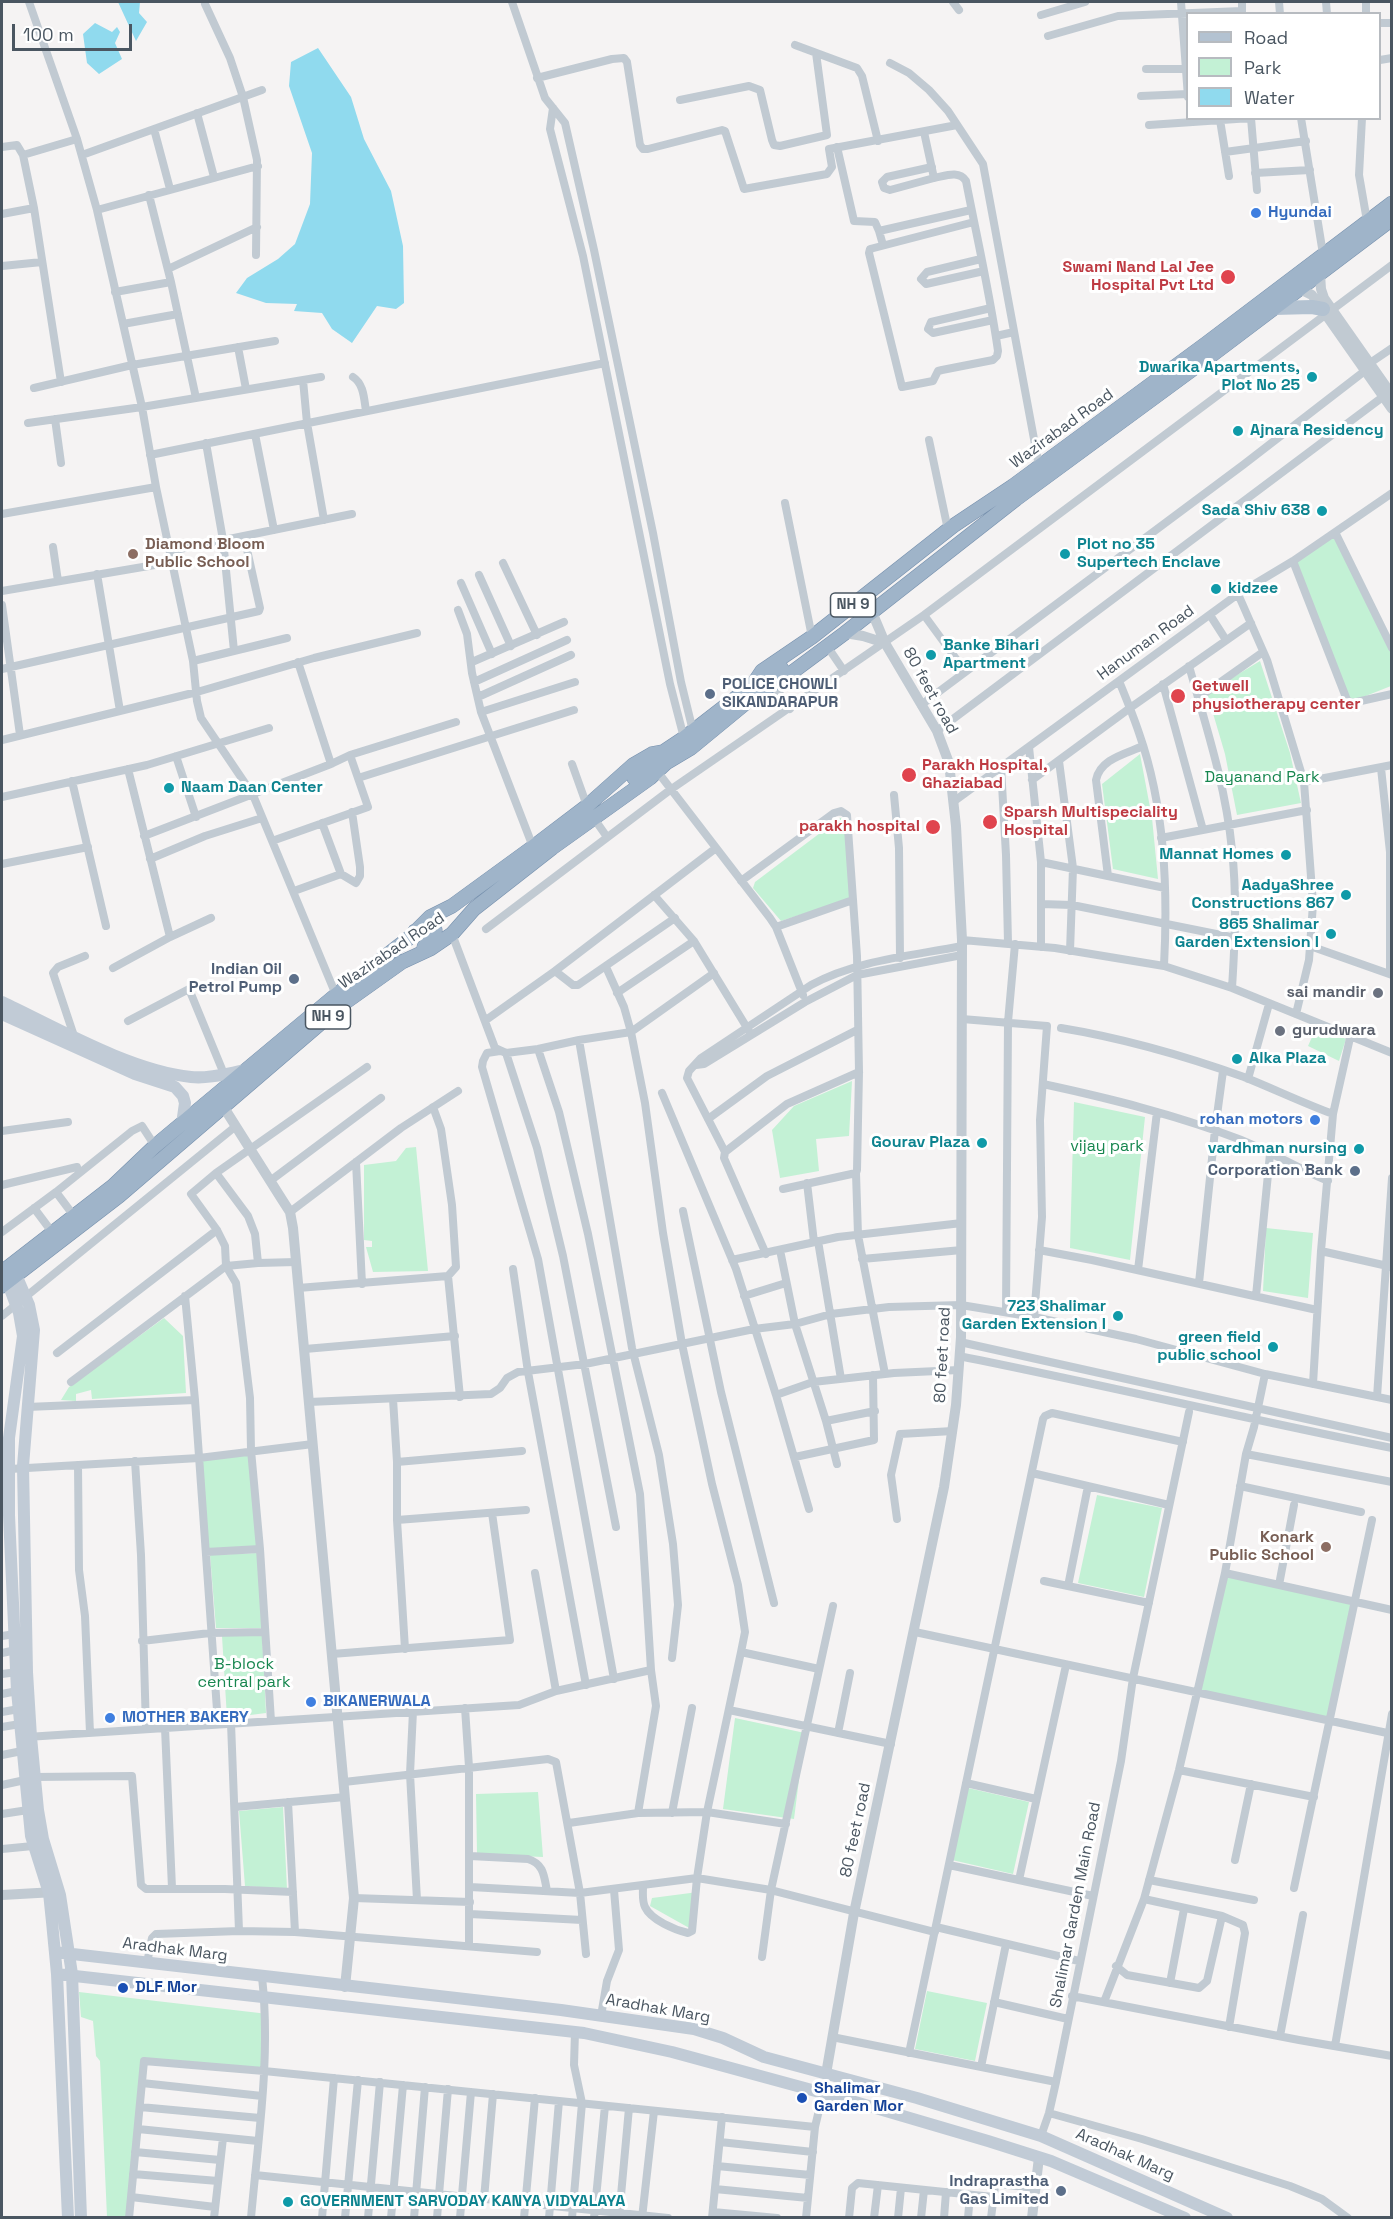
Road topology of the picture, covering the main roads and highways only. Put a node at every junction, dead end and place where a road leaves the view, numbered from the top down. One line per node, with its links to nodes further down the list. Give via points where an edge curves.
1 (1392, 203): 5 (highway, Wazirabad Road / NH 9, via 762,671)
2 (1392, 219): 3 (highway, Wazirabad Road / NH 9)
3 (1274, 308): 4 (main road, via 1312,307); 5 (highway, Wazirabad Road / NH 9, via 779,682)
4 (1326, 311)
5 (764, 685): 6 (highway, Wazirabad Road / NH 9, via 688,735); 6 (highway, Wazirabad Road / NH 9, via 698,743)
6 (662, 762): 7 (highway, Wazirabad Road / NH 9); 7 (highway, Wazirabad Road / NH 9, via 652,754 633,765)
7 (590, 812): 8 (highway, Wazirabad Road / NH 9, via 533,847 452,906 430,916); 9 (highway, Wazirabad Road / NH 9, via 474,909 452,934)
8 (415, 931): 9 (highway, via 426,927 436,932); 12 (highway, Wazirabad Road / NH 9)
9 (418, 954): 14 (highway, Wazirabad Road / NH 9, via 343,1004 119,1196)
10 (2, 1002): 12 (main road, via 137,1064 192,1077)
11 (2, 1014): 13 (main road, via 135,1074 176,1087 185,1103)
12 (246, 1070): 13 (highway, Wazirabad Road / NH 9)
13 (182, 1124): 14 (highway, Wazirabad Road / NH 9, via 113,1186 52,1232)
14 (7, 1278): 15 (main road)
15 (21, 1301): 16 (main road, via 23,1336 9,1438); 16 (main road, via 34,1330)
16 (16, 1469): 17 (main road); 21 (main road, via 27,1672)
17 (5, 1485): 18 (main road)
18 (5, 1516): 19 (main road)
19 (6, 1546): 20 (main road)
20 (8, 1600): 21 (main road, via 15,1634 20,1724)
21 (26, 1737): 22 (main road); 22 (main road, via 22,1751)
22 (30, 1779): 23 (main road); 23 (main road, via 28,1810 33,1846)
23 (54, 1892): 24 (main road); 25 (main road)
24 (55, 1952): 25 (main road, Aradhak Marg); 26 (main road)
25 (69, 1954): 27 (main road); 28 (main road, Aradhak Marg)
26 (57, 1974): 27 (main road, Aradhak Marg); 30 (main road)
27 (72, 1974): 29 (main road, Aradhak Marg); 31 (main road)
28 (598, 2016): 29 (main road); 33 (main road, Aradhak Marg, via 694,2029 764,2057 1041,2136)
29 (591, 2035): 32 (main road, Aradhak Marg, via 672,2052 823,2093 1039,2157)
30 (68, 2217)
31 (81, 2217)
32 (1185, 2217)
33 (1227, 2217)

